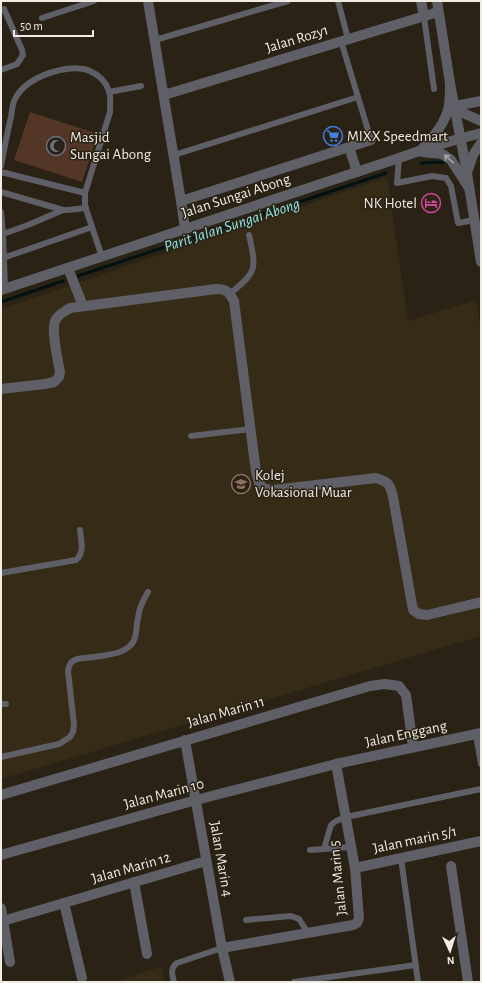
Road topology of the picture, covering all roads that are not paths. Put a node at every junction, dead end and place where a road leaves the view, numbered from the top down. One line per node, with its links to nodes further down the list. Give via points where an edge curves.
1 (94, 1): 10 (lane)
2 (148, 1): 11 (street)
3 (288, 1): 11 (lane)
4 (338, 1): 12 (lane)
5 (421, 1): 9 (street)
6 (437, 1): 8 (street)
7 (4, 9): 13 (lane, via 23,55 17,64)
8 (438, 12): 9 (street, Jalan Rozy1); 14 (street)
9 (424, 17): 12 (street, Jalan Rozy1); 16 (lane)
10 (42, 18)
11 (155, 40): 18 (street)
12 (344, 40): 18 (street, Jalan Rozy1); 19 (lane)
13 (1, 70)
14 (450, 83): 21 (street); 28 (street, via 449,106 445,119)
15 (141, 86): 17 (lane)
16 (434, 89)
17 (109, 92): 31 (lane, via 102,78 91,71 79,69 47,74 33,81 21,90 14,100); 37 (lane, via 110,112)
18 (164, 94): 29 (street)
19 (358, 97): 25 (lane); 29 (lane)
20 (481, 101): 21 (street)
21 (455, 108): 22 (street); 24 (street)
22 (481, 121)
23 (481, 133): 24 (street, Jalan Sungai Abong)
24 (460, 138): 28 (street, Jalan Sungai Abong); 34 (street)
25 (371, 140): 27 (street)
26 (481, 143): 34 (street, via 472,155)
27 (349, 147): 33 (street); 38 (street)
28 (418, 151): 30 (street, Jalan Sungai Abong); 35 (street, one-way to 28, via 452,160 442,154)
29 (174, 155): 38 (street)
30 (399, 158): 33 (street, Jalan Sungai Abong); 42 (lane, via 397,183 432,176 446,178 451,186 458,223)
31 (1, 166)
32 (1, 172): 37 (lane)
33 (357, 172): 44 (street, Jalan Sungai Abong)
34 (467, 173): 35 (street)
35 (469, 188): 42 (street)
36 (1, 192): 40 (lane)
37 (84, 193): 39 (lane)
38 (181, 201): 44 (street)
39 (86, 208): 40 (lane); 43 (lane)
40 (63, 210): 45 (lane)
41 (1, 212): 45 (lane)
42 (474, 220): 49 (street)
43 (92, 228): 47 (lane); 48 (lane)
44 (184, 229): 47 (street, Jalan Sungai Abong)
45 (3, 234): 48 (lane)
46 (249, 235): 52 (lane, via 253,269)
47 (102, 257): 50 (street, Jalan Sungai Abong)
48 (3, 258): 51 (lane)
49 (481, 262)
50 (68, 268): 51 (street, Jalan Sungai Abong); 53 (street)
51 (3, 289)
52 (230, 294): 53 (street, via 224,289 216,289); 55 (street, via 234,302)
53 (83, 306): 54 (street, via 70,308 60,314 55,321 59,377 54,382 45,384)
54 (1, 389)
55 (251, 429): 56 (lane); 60 (street, via 256,472 264,489 376,478 389,484 413,610 427,615)
56 (191, 436)
57 (80, 530): 58 (lane, via 82,552 76,560)
58 (1, 573)
59 (148, 592): 64 (lane, via 137,619 135,640 126,650 79,659 72,661 69,666 74,725 70,737 59,744)
60 (481, 602)
61 (478, 733): 63 (street, Jalan Enggang); 66 (lane)
62 (186, 740): 63 (street, Jalan Marin 11, via 370,686 386,684 399,686 406,695); 68 (street, Jalan Marin 11); 69 (street, Jalan Marin 4)
63 (413, 747): 65 (street, Jalan Enggang)
64 (1, 757)
65 (336, 764): 69 (street, Jalan Marin 10); 70 (street, Jalan Marin 5)
66 (481, 764)
67 (481, 789): 70 (lane)
68 (1, 794)
69 (196, 800): 75 (street, Jalan Marin 10); 77 (street, Jalan Marin 4)
70 (346, 817): 72 (street, Jalan Marin 5); 73 (lane, via 331,825)
71 (481, 841): 76 (street, Jalan marin 5/1)
72 (351, 847): 73 (lane); 79 (street, Jalan Marin 5)
73 (324, 849): 74 (lane)
74 (310, 850)
75 (1, 855)
76 (401, 858): 79 (street, Jalan marin 5/1); 89 (lane)
77 (206, 861): 80 (street, Jalan Marin 12); 86 (street, Jalan Marin 4)
78 (450, 866): 95 (street)
79 (355, 868): 85 (street, Jalan Marin 5, via 359,918 357,923)
80 (134, 882): 81 (street, Jalan Marin 12); 87 (street)
81 (64, 903): 84 (street, Jalan Marin 12); 90 (street)
82 (1, 908): 84 (street)
83 (246, 920): 85 (lane, via 291,916 299,919)
84 (3, 921): 88 (street)
85 (308, 933): 86 (street, Jalan Marin 5)
86 (222, 948): 91 (lane, via 174,965); 92 (street, Jalan Marin 4)
87 (146, 954)
88 (10, 962)
89 (416, 965): 93 (lane); 94 (lane)
90 (82, 978)
91 (174, 982)
92 (230, 982)
93 (294, 982)
94 (418, 982)
95 (468, 982)

